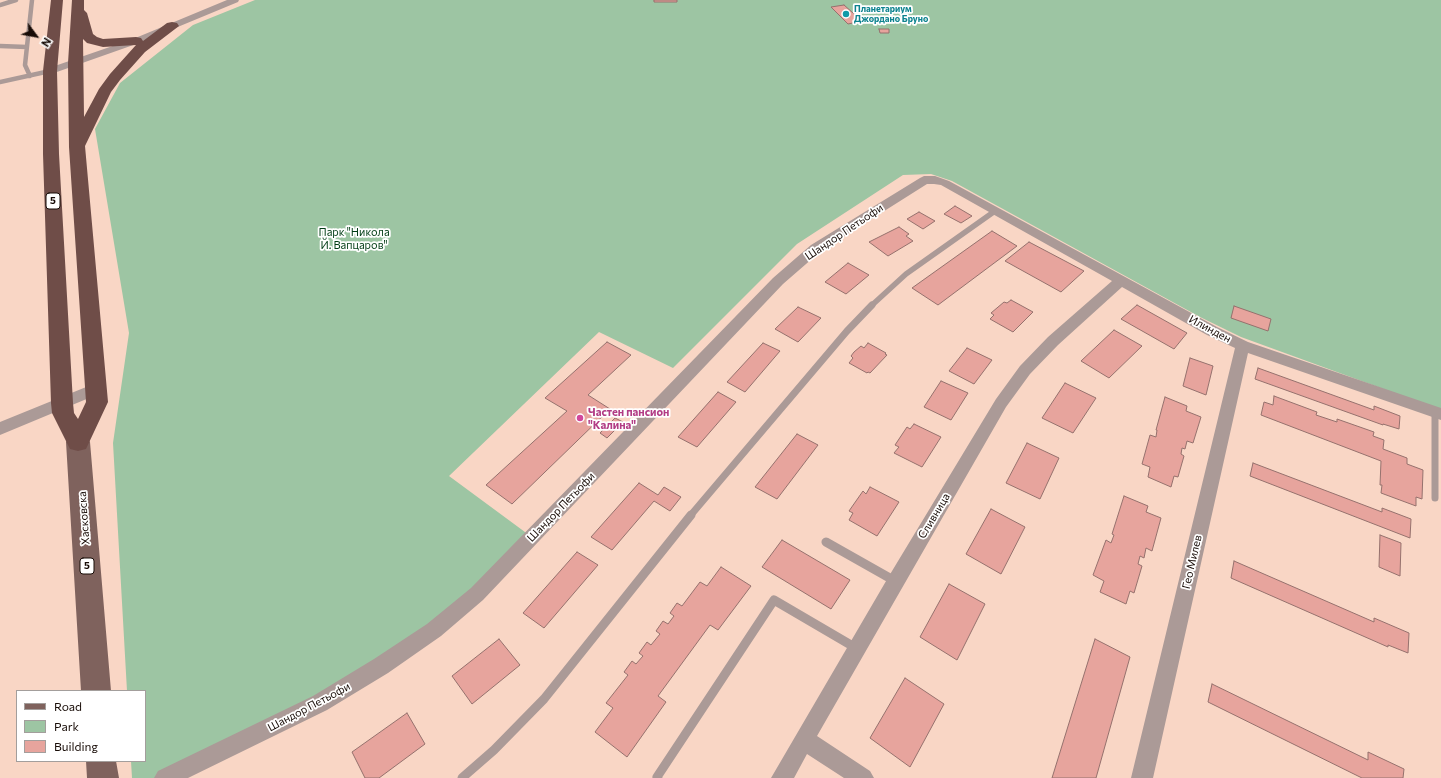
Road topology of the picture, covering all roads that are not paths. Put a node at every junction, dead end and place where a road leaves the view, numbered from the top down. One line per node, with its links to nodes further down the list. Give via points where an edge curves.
1 (16, 0): 6 (lane)
2 (32, 0): 10 (lane)
3 (57, 0): 12 (highway, 5)
4 (235, 0): 7 (street)
5 (79, 3): 8 (highway, via 87,35 92,40 108,43); 11 (highway, 5)
6 (0, 5)
7 (172, 26): 8 (street); 15 (highway, via 140,49 115,77 104,92)
8 (136, 40): 11 (street)
9 (0, 46): 10 (lane)
10 (27, 47): 13 (lane, via 25,65)
11 (75, 63): 12 (street); 15 (highway, 5)
12 (50, 71): 13 (lane); 21 (highway, 5, via 50,154)
13 (30, 76): 14 (lane)
14 (0, 82)
15 (77, 148): 20 (highway, 5)
16 (918, 183): 17 (street, Илинден, via 935,180 945,183); 33 (street, Шандор Петьофи, via 816,248 778,280 477,594 434,630 381,666 320,702)
17 (995, 211): 18 (street, Илинден); 34 (lane, via 906,274 847,330 711,490 544,699 494,750)
18 (1121, 280): 19 (street, Илинден); 27 (street, Сливница, via 1053,341 1025,370 1001,403)
19 (1243, 346): 22 (street, Илинден); 38 (street, Гео Милев)
20 (96, 389): 21 (street); 24 (highway, 5, via 97,402)
21 (62, 403): 23 (street); 24 (highway, 5, via 63,413)
22 (1438, 413): 25 (lane)
23 (0, 429)
24 (78, 442): 29 (main road, Хасковска / 5)
25 (1436, 498)
26 (826, 542): 27 (lane)
27 (895, 582): 28 (street, Сливница)
28 (856, 648): 30 (street, Сливница); 35 (lane, via 774,600)
29 (96, 690)
30 (805, 740): 36 (street, Сливница); 37 (street)
31 (101, 762): 32 (main road)
32 (103, 778)
33 (165, 778)
34 (462, 778)
35 (658, 778)
36 (782, 778)
37 (863, 778)
38 (1142, 778)

